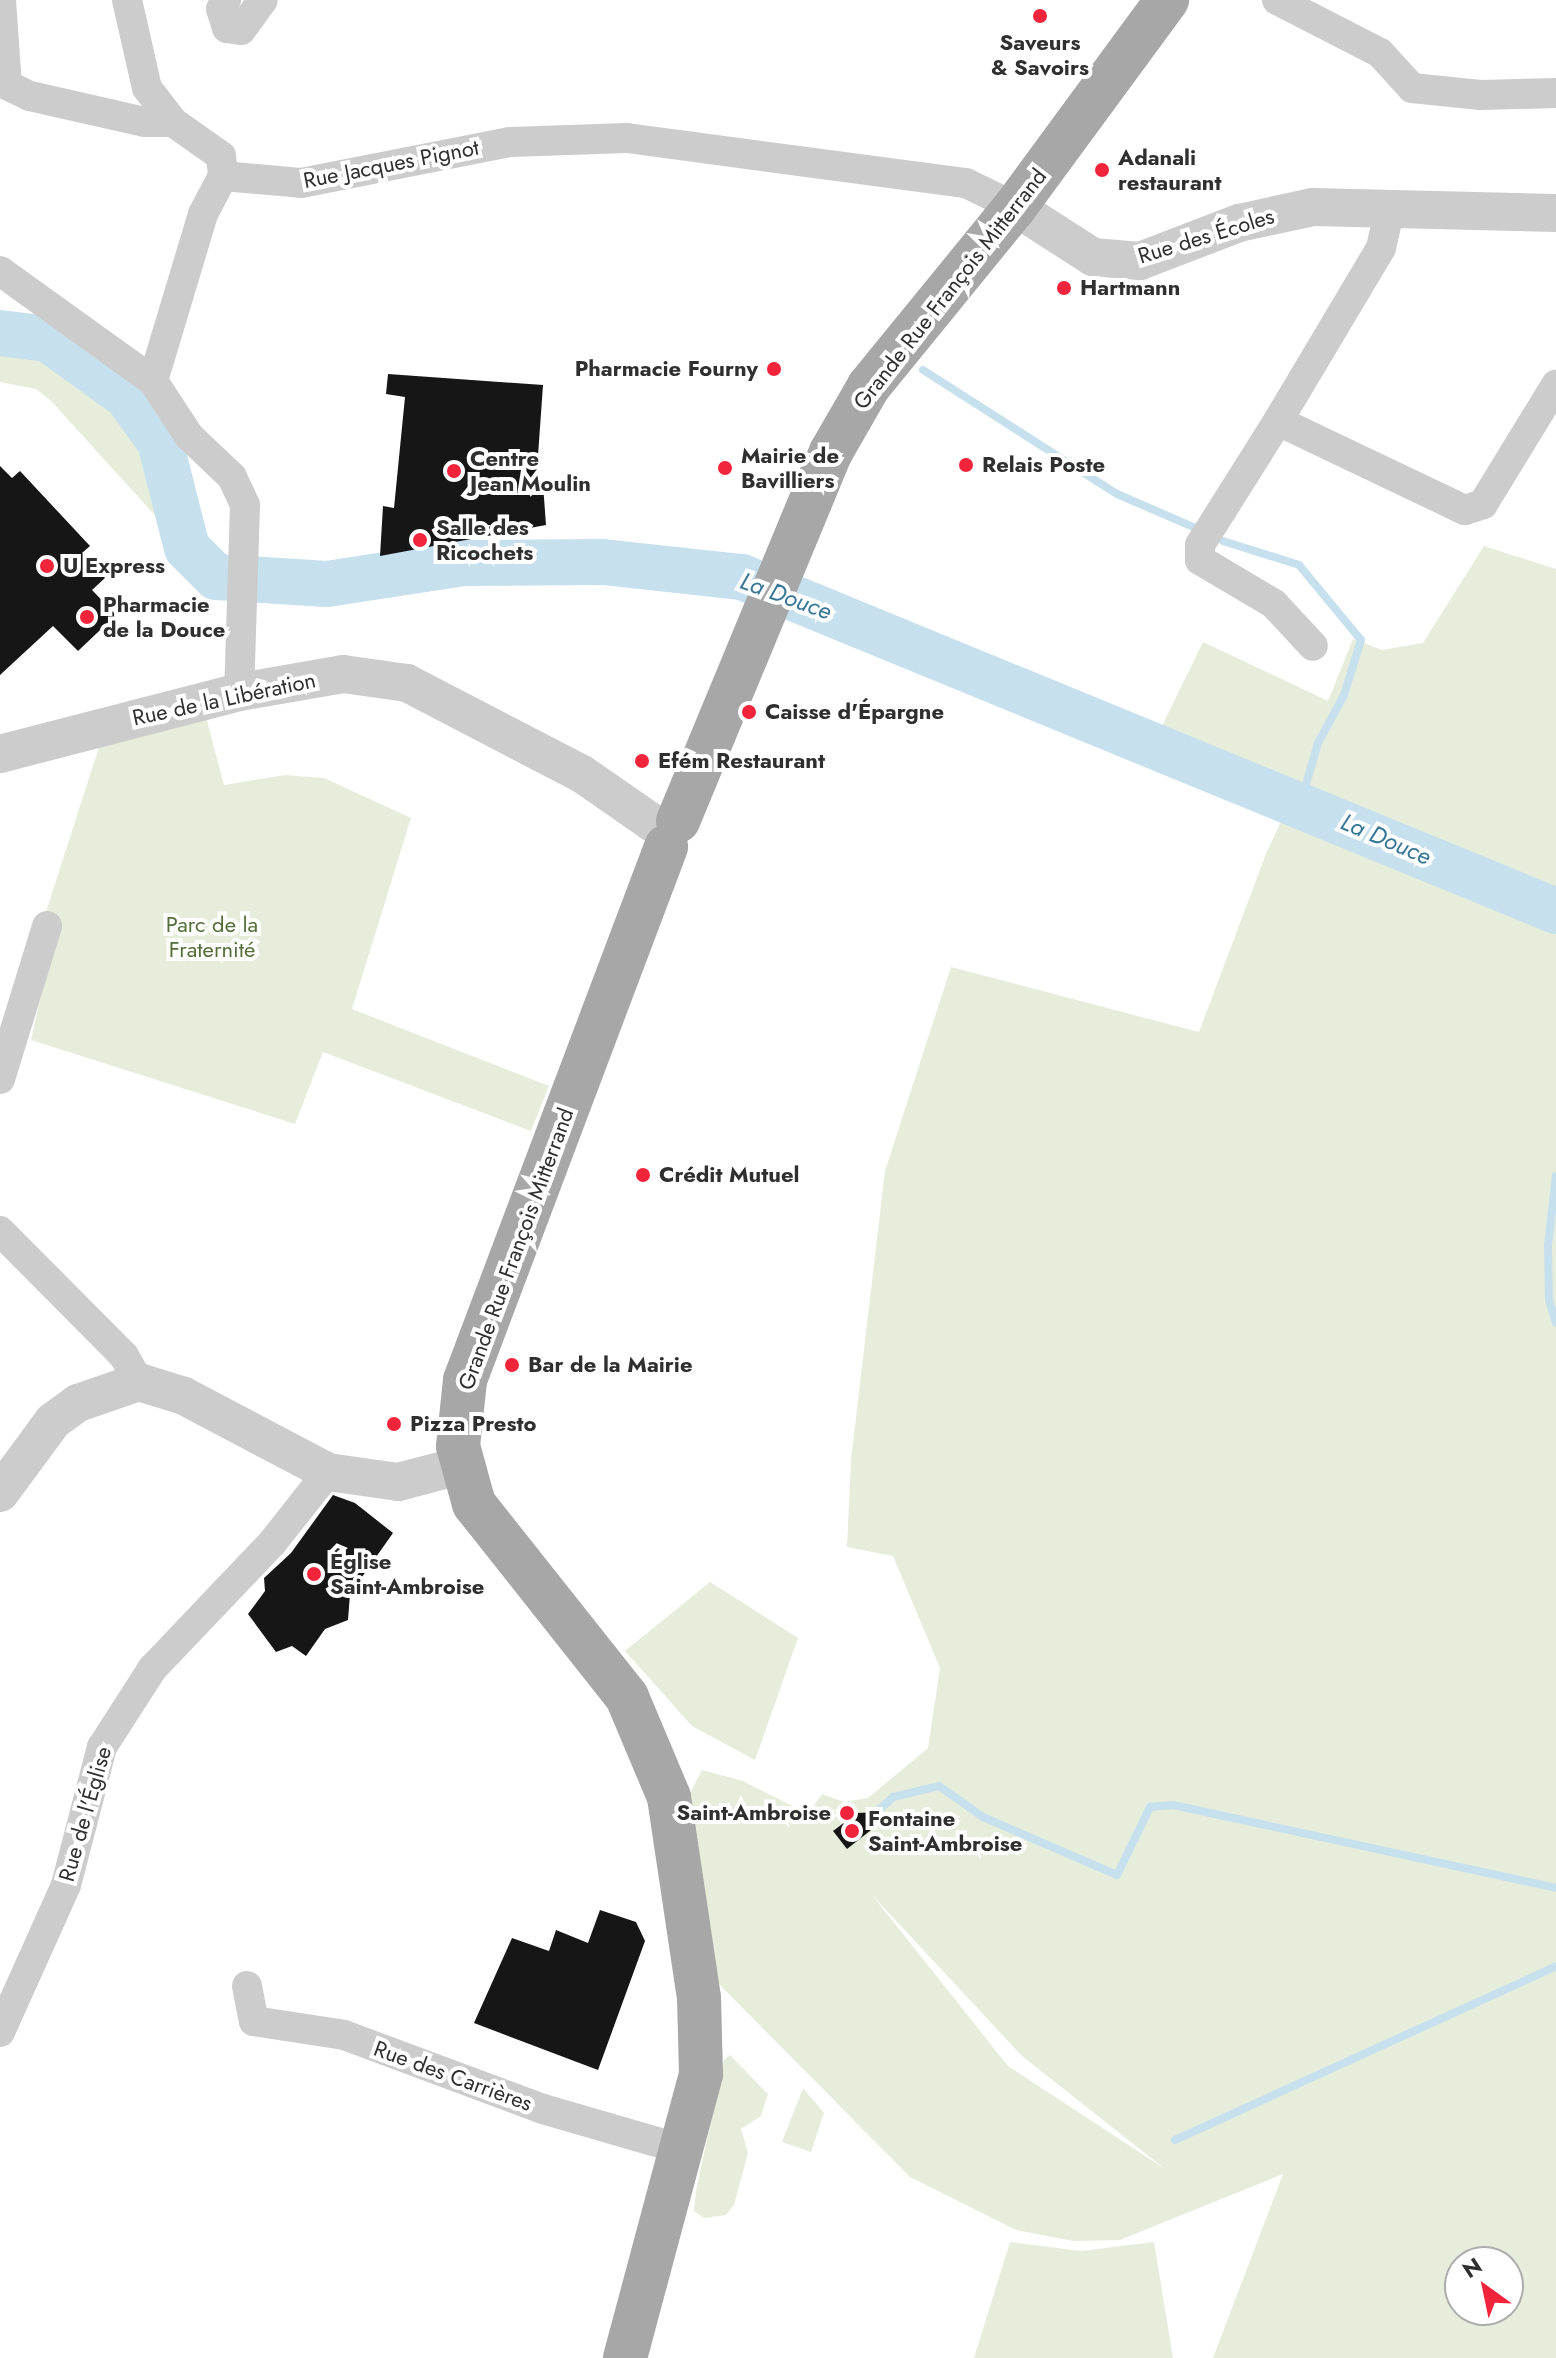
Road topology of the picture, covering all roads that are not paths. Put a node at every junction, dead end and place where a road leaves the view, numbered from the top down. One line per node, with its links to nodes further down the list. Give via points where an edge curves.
1 (1, 0): 8 (street, via 7,85 30,96 144,122)
2 (127, 0): 8 (street, via 142,74)
3 (226, 0): 4 (street, via 221,9 227,28 241,30)
4 (263, 0)
5 (1167, 0): 10 (main road, Grande Rue François Mitterrand)
6 (1277, 0): 7 (street, via 1380,53 1412,88 1481,95)
7 (1556, 93)
8 (173, 122): 9 (street, via 214,148)
9 (223, 176): 10 (street, Rue Jacques Pignot, via 301,183 510,142 627,138 966,183); 14 (street, via 203,214)
10 (1015, 207): 11 (street, Rue des Écoles, via 1093,257 1140,261 1259,218 1313,207); 20 (main road, Grande Rue François Mitterrand, via 869,386 831,452)
11 (1390, 208): 12 (street, Rue des Écoles, via 1470,216); 16 (street, via 1381,248)
12 (1556, 213)
13 (0, 271): 14 (street)
14 (153, 381): 18 (street, via 189,436 232,477 245,505 236,658)
15 (1556, 385): 16 (street, via 1483,504 1465,510)
16 (1278, 421): 17 (street, via 1200,545 1200,560 1274,604)
17 (1313, 646)
18 (239, 692): 19 (street, Rue de la Libération); 20 (street, Rue de la Libération, via 343,674 407,683 582,774)
19 (0, 754)
20 (666, 831): 25 (main road, Grande Rue François Mitterrand, via 465,1380)
21 (47, 926): 22 (street)
22 (0, 1079)
23 (0, 1231): 24 (street, via 124,1356)
24 (139, 1382): 26 (street, via 184,1396); 27 (street, via 78,1403 53,1421)
25 (460, 1466): 26 (street, via 398,1482); 30 (main road, Grande Rue François Mitterrand, via 474,1504 627,1697 656,1756 669,1797 699,1998 701,2074)
26 (328, 1472): 29 (street, Rue de l'Église, via 272,1543 152,1669 102,1747 66,1885)
27 (0, 1493)
28 (247, 1986): 30 (street, Rue des Carrières, via 254,2021 344,2035 543,2109)
29 (0, 2032)
30 (684, 2150): 31 (main road, Grande Rue François Mitterrand)
31 (625, 2358)

